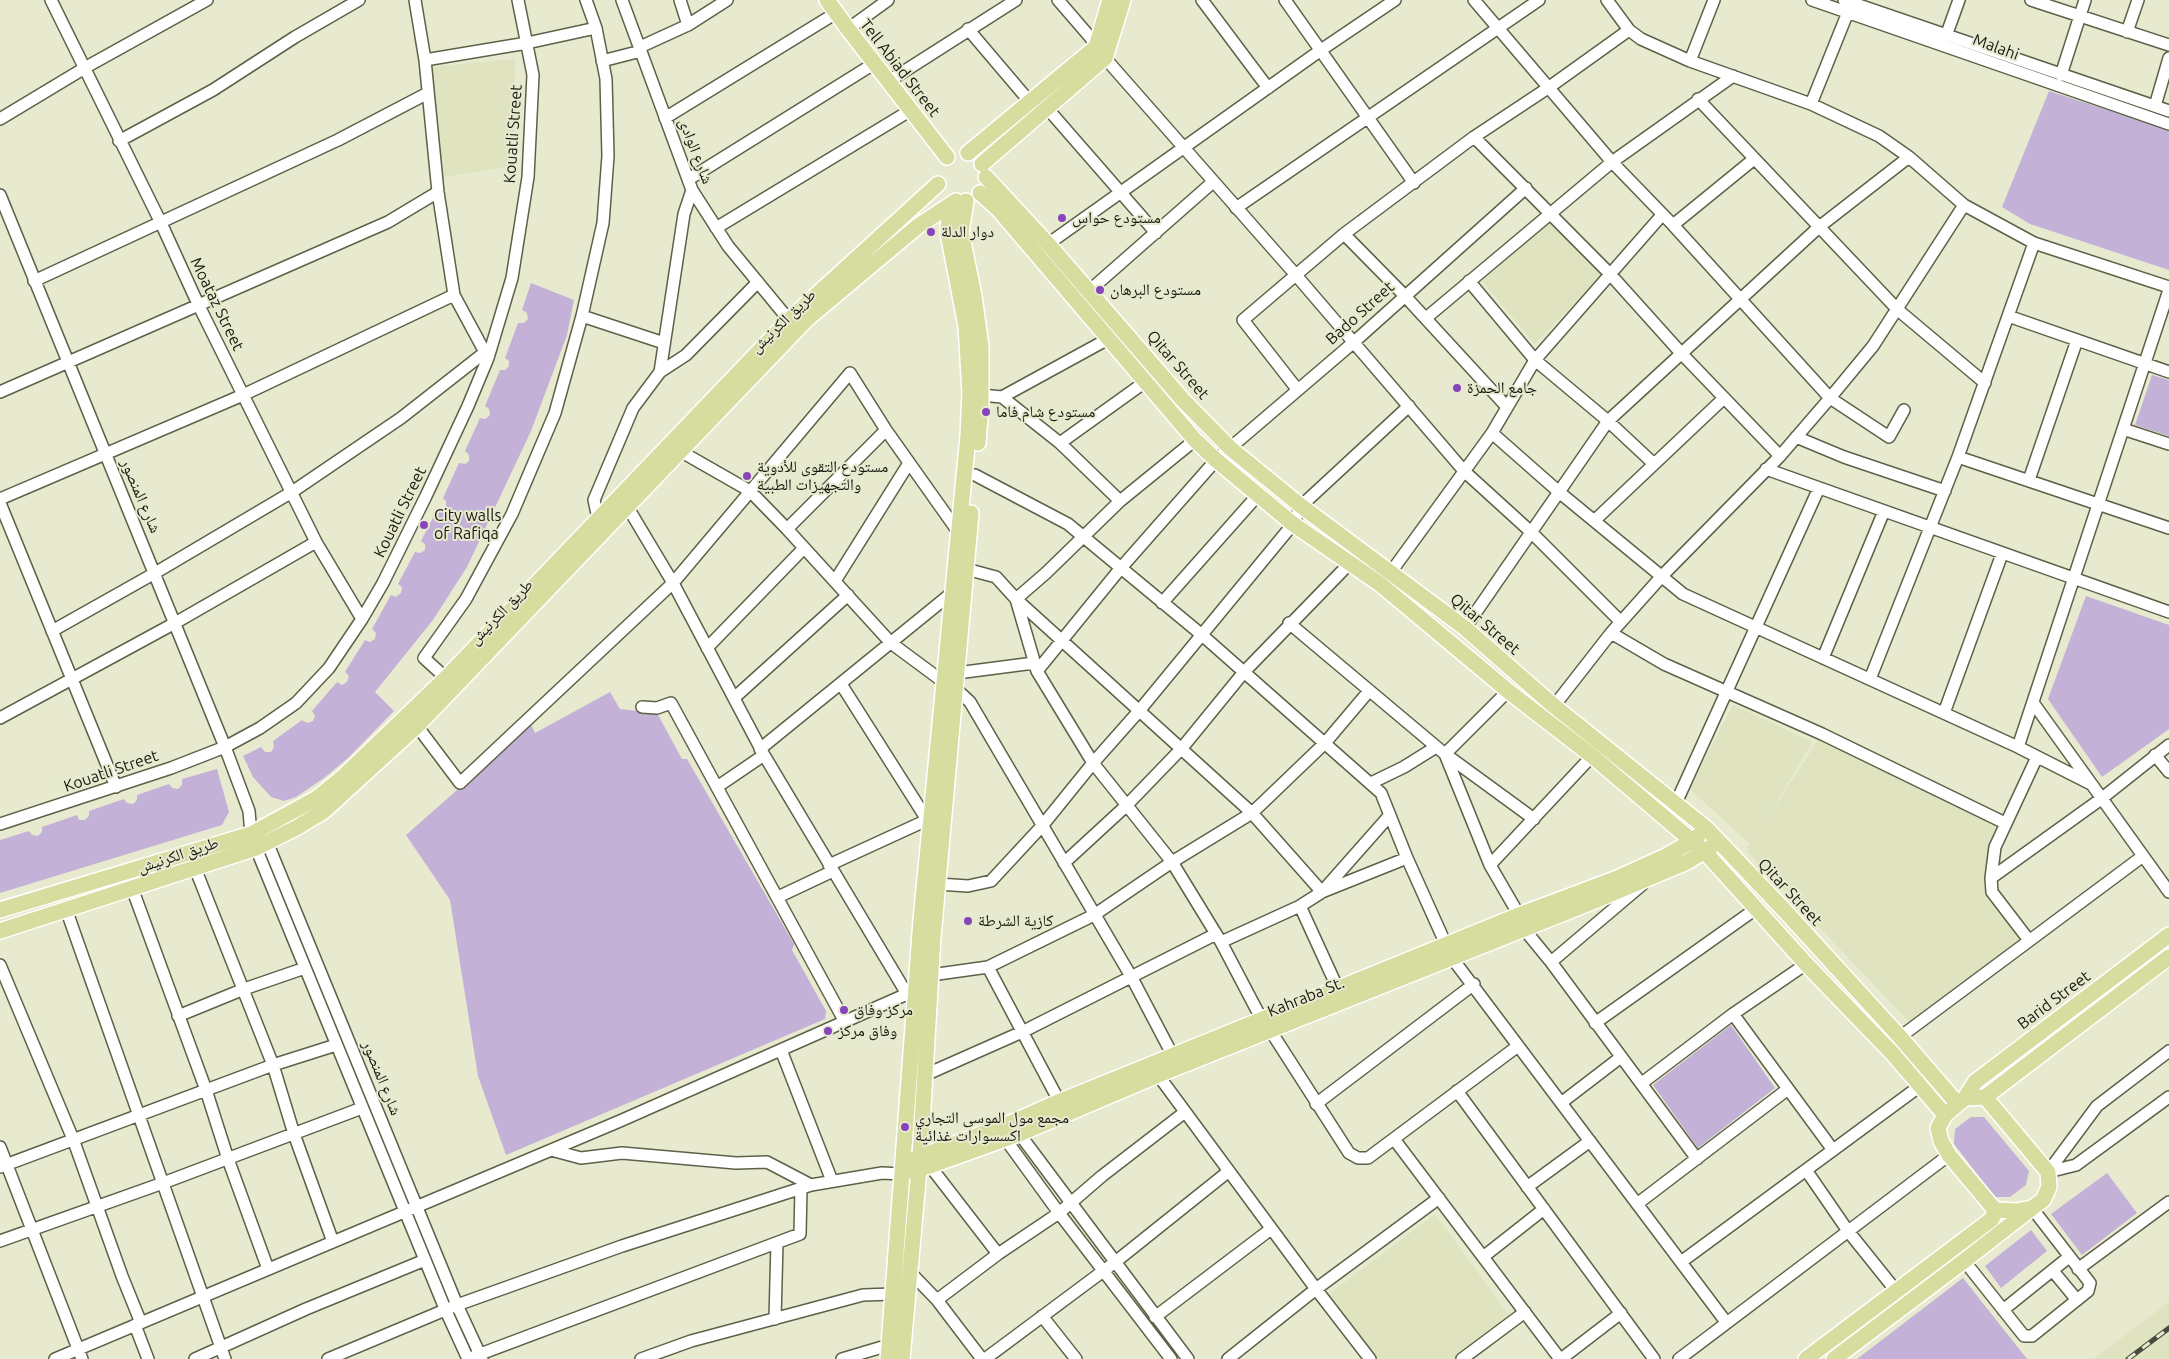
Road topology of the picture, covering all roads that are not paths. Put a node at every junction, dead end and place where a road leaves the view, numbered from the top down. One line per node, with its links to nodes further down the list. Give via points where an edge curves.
1 (50, 0): 50 (street, Moataz Street)
2 (207, 0): 29 (street)
3 (359, 0): 69 (street, via 213,90)
4 (415, 0): 46 (street)
5 (518, 0): 40 (street, Kouatli Street)
6 (586, 0): 33 (street)
7 (622, 0): 42 (street, شارع الوادى)
8 (680, 0): 32 (street)
9 (727, 0): 32 (street)
10 (828, 0): 30 (main road, Tell Abiad Street)
11 (888, 0): 35 (street)
12 (1016, 0): 36 (street)
13 (1058, 0): 44 (street)
14 (1110, 0): 44 (main road)
15 (1123, 0): 44 (main road)
16 (1202, 0): 54 (street)
17 (1285, 0): 43 (street)
18 (1395, 0): 43 (street)
19 (1474, 0): 34 (street)
20 (1539, 0): 34 (street)
21 (1607, 0): 37 (street)
22 (1714, 0): 48 (street)
23 (1812, 0): 28 (street, Malahi)
24 (1959, 0): 39 (street)
25 (2031, 0): 31 (street)
26 (2085, 0): 31 (street)
27 (2138, 0): 38 (street)
28 (1849, 4): 39 (street, Malahi); 59 (street); 67 (street, Malahi)
29 (187, 5): 50 (street)
30 (836, 13): 35 (main road, Tell Abiad Street); 65 (street)
31 (2079, 16): 38 (street); 51 (street)
32 (688, 25): 42 (street)
33 (596, 28): 40 (street); 47 (street)
34 (1498, 28): 55 (street); 64 (street)
35 (848, 29): 49 (main road, Tell Abiad Street)
36 (968, 29): 53 (street); 58 (street)
37 (1628, 30): 48 (street); 55 (street)
38 (2127, 32): 41 (street)
39 (1946, 36): 51 (street, Malahi)
40 (527, 43): 46 (street); 121 (street, Kouatli Street, via 533,74 528,178 512,278)
41 (2169, 45)
42 (640, 49): 47 (street); 65 (street, شارع الوادى)
43 (1320, 50): 54 (street); 64 (street)
44 (1100, 53): 58 (main road); 61 (main road); 70 (street)
45 (2169, 58): 60 (street)
46 (426, 60): 56 (street)
47 (602, 61): 111 (street, via 606,79 608,156 603,223)
48 (1690, 61): 52 (street)
49 (875, 63): 53 (main road, Tell Abiad Street); 80 (street)
50 (85, 68): 66 (street); 69 (street, Moataz Street)
51 (2061, 75): 60 (street, Malahi)
52 (1733, 76): 57 (street); 59 (street)
53 (888, 81): 62 (main road, Tell Abiad Street)
54 (1268, 88): 70 (street)
55 (1548, 88): 68 (street); 75 (street)
56 (428, 93): 82 (street); 91 (street, via 352,133)
57 (1698, 99): 74 (street); 75 (street)
58 (1030, 102): 71 (main road)
59 (1811, 104): 73 (street, via 1879,136)
60 (2155, 106): 63 (street, Malahi)
61 (1047, 108): 76 (main road); 84 (street)
62 (911, 110): 72 (main road, Tell Abiad Street); 94 (street)
63 (2169, 111)
64 (1368, 116): 78 (street); 88 (street)
65 (665, 118): 80 (street, شارع الوادى)
66 (0, 119)
67 (2169, 124)
68 (1474, 137): 78 (street); 81 (street)
69 (119, 140): 91 (street, Moataz Street)
70 (1183, 148): 77 (street); 84 (street)
71 (968, 153): 72 (main road); 76 (main road, via 979,159)
72 (947, 157): 79 (main road, via 938,169)
73 (1909, 157): 87 (street); 93 (street)
74 (1754, 159): 92 (street); 93 (street)
75 (1612, 162): 89 (street); 90 (street)
76 (984, 170): 83 (main road); 98 (main road, Qitar Street)
77 (1213, 182): 88 (street); 95 (street)
78 (1414, 183): 96 (street)
79 (938, 184): 86 (main road, via 945,195); 114 (main road, طريق الكرنيش)
80 (690, 185): 94 (street, شارع الوادى); 118 (street)
81 (1526, 188): 89 (street); 107 (street, Bado Street)
82 (438, 192): 106 (street); 109 (street, via 388,222)
83 (980, 193): 86 (main road); 115 (main road, via 998,209)
84 (1120, 193): 95 (street); 98 (street)
85 (0, 195): 101 (street, شارع المنصور)
86 (961, 201): 133 (main road, via 961,232 981,347); 149 (main road, طريق الكرنيش, via 918,226 807,319); 180 (main road, via 949,217 948,233 966,326 970,392)
87 (1964, 205): 97 (street); 110 (street)
88 (1236, 208): 99 (street)
89 (1550, 213): 100 (street); 102 (street)
90 (1662, 215): 92 (street); 100 (street)
91 (161, 223): 101 (street); 109 (street, Moataz Street)
92 (1673, 225): 108 (street)
93 (1819, 227): 108 (street); 110 (street)
94 (716, 228): 103 (street, شارع الوادى)
95 (1156, 233): 105 (street)
96 (1344, 234): 99 (street); 107 (street)
97 (2034, 243): 104 (street); 112 (street)
98 (1048, 244): 105 (main road, Qitar Street)
99 (1295, 274): 117 (street); 130 (street, via 1243,320)
100 (1610, 274): 120 (street); 123 (street)
101 (34, 281): 124 (street, شارع المنصور)
102 (1469, 281): 113 (street); 123 (street)
103 (758, 282): 114 (street, شارع الوادى); 126 (street, via 686,355)
104 (2169, 288): 125 (street)
105 (1089, 291): 119 (main road, Qitar Street)
106 (454, 295): 121 (street); 132 (street)
107 (1404, 295): 113 (street); 117 (street, Bado Street)
108 (1741, 299): 120 (street); 136 (street)
109 (198, 304): 124 (street); 132 (street, Moataz Street)
110 (1898, 310): 129 (street); 136 (street)
111 (582, 316): 118 (street); 214 (street, via 555,413 512,514 466,599 424,658)
112 (2008, 316): 116 (street); 129 (street)
113 (1426, 318): 138 (street)
114 (790, 320): 167 (main road, طريق الكرنيش)
115 (1108, 338): 122 (main road); 134 (street)
116 (2077, 340): 125 (street); 159 (street)
117 (1354, 342): 130 (street, Bado Street); 137 (street)
118 (664, 343): 126 (street)
119 (1136, 345): 122 (main road); 148 (main road, Qitar Street)
120 (1681, 354): 135 (street); 140 (street)
121 (486, 356): 163 (street); 199 (street, Kouatli Street, via 426,496)
122 (1124, 356): 128 (main road)
123 (1535, 360): 138 (street); 140 (street)
124 (68, 362): 131 (street); 150 (street, شارع المنصور)
125 (2145, 364): 127 (street); 142 (street)
126 (660, 372): 173 (street, via 633,408 618,441 594,500)
127 (2169, 372)
128 (1145, 382): 145 (main road); 146 (street)
129 (1984, 384): 152 (street)
130 (1297, 389): 148 (street, Bado Street)
131 (0, 392)
132 (243, 395): 150 (street); 163 (street, Moataz Street)
133 (981, 395): 134 (street); 158 (main road)
134 (1002, 397): 146 (street)
135 (1724, 398): 151 (street); 155 (street)
136 (1830, 398): 139 (street, via 1889,437); 144 (street)
137 (1409, 406): 157 (street); 171 (street)
138 (1508, 407): 143 (street)
139 (1904, 410)
140 (1608, 420): 155 (street); 164 (street)
141 (886, 430): 154 (street); 161 (street, via 850,373); 176 (street)
142 (2123, 430): 147 (street); 170 (street)
143 (1492, 433): 157 (street); 164 (street)
144 (1796, 437): 151 (street); 162 (street)
145 (1195, 440): 153 (main road); 168 (street)
146 (1060, 443): 168 (street)
147 (2169, 444)
148 (1230, 448): 153 (street, Bado Street); 171 (main road, Qitar Street)
149 (680, 451): 161 (street); 167 (main road, طريق الكرنيش)
150 (106, 455): 166 (street); 189 (street, شارع المنصور)
151 (1780, 456): 156 (street)
152 (1958, 457): 159 (street); 162 (street)
153 (1216, 460): 165 (main road); 186 (street, Bado Street)
154 (909, 463): 180 (street); 192 (street)
155 (1654, 464): 174 (street)
156 (1766, 469): 160 (street); 190 (street)
157 (1464, 471): 179 (street); 188 (street)
158 (975, 475): 181 (street, via 1068,524); 187 (main road)
159 (2029, 480): 170 (street)
160 (1819, 488): 172 (street); 203 (street)
161 (750, 491): 176 (street); 193 (street)
162 (1945, 491): 177 (street)
163 (292, 492): 182 (street, Moataz Street); 189 (street)
164 (1559, 492): 174 (street); 179 (street)
165 (1258, 496): 175 (main road); 197 (street)
166 (0, 499)
167 (624, 501): 173 (main road, طريق الكرنيش); 193 (street); 229 (main road, طريق الكرنيش)
168 (1120, 501): 181 (street)
169 (0, 503): 205 (street)
170 (2098, 504): 178 (street); 191 (street)
171 (1301, 506): 175 (street); 188 (main road, Qitar Street)
172 (1884, 511): 177 (street); 211 (street)
173 (598, 518): 214 (main road, طريق الكرنيش)
174 (1594, 521): 190 (street)
175 (1293, 524): 185 (main road); 207 (street)
176 (787, 528): 183 (street)
177 (1930, 528): 184 (street); 216 (street)
178 (2169, 528)
179 (1531, 532): 200 (street); 204 (street)
180 (959, 533): 194 (main road)
181 (1082, 537): 186 (street); 196 (street)
182 (316, 542): 199 (street, Moataz Street); 201 (street)
183 (804, 548): 192 (street); 210 (street)
184 (2002, 554): 191 (street); 227 (street)
185 (1350, 563): 202 (street); 220 (main road)
186 (1120, 569): 197 (street); 208 (street, Bado Street)
187 (966, 570): 196 (street, via 996,577); 217 (main road)
188 (1391, 572): 204 (main road, Qitar Street)
189 (156, 573): 201 (street, شارع المنصور); 205 (street)
190 (1662, 576): 200 (street); 203 (street, via 1683,594)
191 (2074, 578): 198 (street); 223 (street)
192 (835, 581): 195 (street)
193 (672, 583): 210 (street); 229 (street, via 460,783)
194 (954, 592): 209 (street); 217 (main road)
195 (848, 595): 209 (street); 222 (street)
196 (1016, 599): 208 (street); 212 (street)
197 (1162, 603): 207 (street)
198 (2169, 612)
199 (362, 619): 232 (street, Kouatli Street, via 329,668 296,703)
200 (1621, 622): 206 (street)
201 (175, 623): 215 (street); 232 (street, شارع المنصور)
202 (1289, 624): 213 (street); 219 (street)
203 (1756, 627): 211 (street); 221 (street)
204 (1465, 628): 224 (main road, Qitar Street)
205 (52, 631): 215 (street)
206 (1611, 633): 221 (street, via 1664,664); 224 (street)
207 (1202, 635): 213 (street); 226 (street)
208 (1061, 640): 212 (street, Bado Street); 226 (street)
209 (891, 643): 217 (street); 218 (street)
210 (707, 648): 222 (street)
211 (1823, 658): 216 (street)
212 (1035, 667): 217 (street); 240 (street)
213 (1244, 672): 230 (street); 234 (street)
214 (446, 678): 257 (main road, طريق الكرنيش, via 317,798)
215 (72, 679): 228 (street); 244 (street)
216 (1870, 679): 227 (street)
217 (953, 682): 253 (main road); 255 (street, via 970,702); 271 (main road)
218 (841, 684): 236 (street); 253 (street)
219 (1369, 691): 230 (street); 235 (street)
220 (1508, 691): 235 (street); 238 (main road)
221 (1727, 691): 247 (street); 252 (street)
222 (734, 698): 236 (street)
223 (2034, 704): 233 (street); 243 (street)
224 (1554, 706): 247 (main road, Qitar Street)
225 (642, 708): 245 (street, via 671,704)
226 (1139, 711): 234 (street); 240 (street)
227 (1944, 713): 233 (street)
228 (0, 718)
229 (417, 726): 260 (main road, طريق الكرنيش, via 324,811)
230 (1325, 743): 242 (street); 249 (street)
231 (2169, 744): 237 (street)
232 (225, 747): 244 (street, Kouatli Street); 257 (street, شارع المنصور)
233 (2018, 747): 239 (street)
234 (1182, 748): 248 (street); 249 (street)
235 (1440, 751): 242 (street); 251 (street); 266 (street)
236 (762, 752): 245 (street); 268 (street)
237 (2155, 755): 241 (street); 246 (street)
238 (1592, 756): 251 (street); 259 (main road)
239 (2037, 757): 243 (street); 252 (street)
240 (1093, 763): 248 (street); 255 (street)
241 (2169, 772)
242 (1371, 784): 250 (street, via 1381,793)
243 (2091, 784): 246 (street)
244 (116, 787): 254 (street, Kouatli Street)
245 (717, 787): 275 (street)
246 (2101, 799): 262 (street); 270 (street)
247 (1676, 803): 256 (main road, Qitar Street)
248 (1127, 804): 264 (street); 265 (street)
249 (1252, 813): 264 (street); 273 (street)
250 (1390, 815): 263 (street); 273 (street)
251 (1534, 819): 266 (street)
252 (2005, 822): 270 (street, via 1995,847)
253 (929, 823): 268 (street); 296 (main road)
254 (0, 824)
255 (1042, 826): 265 (street); 271 (street, via 991,881 968,886)
256 (1706, 828): 258 (main road, Qitar Street); 259 (main road, Kahraba St.)
257 (256, 831): 260 (street, شارع المنصور); 279 (main road, طريق الكرنيش)
258 (1718, 840): 261 (main road, Kahraba St.); 280 (main road, Qitar Street)
259 (1692, 841): 261 (main road); 282 (main road, Kahraba St.)
260 (262, 846): 267 (main road, طريق الكرنيش); 294 (street, شارع المنصور); 359 (street, شارع المنصور)
261 (1705, 852): 269 (main road, Kahraba St.); 277 (main road)
262 (2143, 856): 274 (street); 287 (street)
263 (1408, 858): 273 (street); 288 (street)
264 (1172, 862): 281 (street); 286 (street)
265 (1064, 863): 281 (street)
266 (1490, 865): 282 (street)
267 (195, 868): 272 (main road, طريق الكرنيش); 299 (street)
268 (831, 868): 275 (street); 301 (street)
269 (1650, 878): 282 (main road, Kahraba St.); 291 (street)
270 (1991, 878): 287 (street, via 1992,892)
271 (938, 884): 296 (main road)
272 (132, 888): 278 (main road, طريق الكرنيش); 303 (street)
273 (1322, 892): 276 (street)
274 (2169, 892)
275 (778, 897): 304 (street)
276 (1300, 906): 286 (street); 300 (street)
277 (1757, 908): 283 (main road); 305 (street)
278 (66, 909): 284 (main road, طريق الكرنيش); 331 (street)
279 (0, 910)
280 (1785, 910): 283 (main road); 290 (main road, Qitar Street)
281 (1094, 915): 293 (street); 297 (street)
282 (1522, 922): 288 (main road, Kahraba St.); 291 (street)
283 (1772, 925): 295 (main road)
284 (0, 930)
285 (2169, 935): 325 (main road, Barid Street, via 1975,1082)
286 (1218, 938): 297 (street); 306 (street)
287 (2028, 940): 308 (street)
288 (1450, 951): 298 (street); 300 (main road, Kahraba St.); 306 (main road, Kahraba St.)
289 (2169, 957): 323 (main road)
290 (1830, 961): 295 (main road); 308 (main road, Qitar Street)
291 (1551, 962): 305 (street)
292 (0, 965): 336 (street)
293 (988, 967): 296 (street); 307 (street)
294 (305, 968): 299 (street); 309 (street, شارع المنصور)
295 (1811, 969): 302 (street); 319 (main road)
296 (924, 974): 301 (main road)
297 (1132, 978): 307 (street); 313 (street)
298 (1474, 984): 310 (street); 328 (street)
299 (244, 989): 303 (street); 315 (street)
300 (1338, 989): 306 (main road, Kahraba St.)
301 (917, 998): 304 (street); 317 (main road); 346 (main road)
302 (1733, 1014): 318 (street); 320 (street)
303 (178, 1016): 321 (street)
304 (845, 1022): 311 (street)
305 (1595, 1024): 314 (street)
306 (1266, 1025): 313 (main road, Kahraba St.); 316 (main road, Kahraba St.); 328 (street)
307 (1022, 1032): 317 (street); 326 (street)
308 (1900, 1037): 325 (main road, Qitar Street)
309 (336, 1045): 315 (street); 329 (street, شارع المنصور)
310 (1518, 1046): 322 (street); 327 (street)
311 (782, 1050): 339 (street); 350 (street)
312 (2169, 1051): 349 (street, via 2097,1106)
313 (1172, 1056): 316 (main road, Kahraba St.)
314 (1621, 1057): 318 (street); 327 (street)
315 (273, 1065): 321 (street); 334 (street)
316 (1155, 1069): 326 (main road, Kahraba St.); 330 (street); 333 (main road, Kahraba St.)
317 (925, 1075): 344 (main road)
318 (1642, 1083): 343 (street)
319 (1920, 1086): 332 (main road); 340 (street)
320 (1788, 1089): 340 (street); 343 (street)
321 (206, 1090): 331 (street); 342 (street)
322 (1457, 1091): 335 (street); 353 (street)
323 (1985, 1097): 325 (main road); 349 (main road)
324 (2169, 1097): 349 (street, via 2076,1165)
325 (1961, 1100): 332 (main road, Barid Street)
326 (1059, 1102): 333 (main road, Kahraba St.)
327 (1561, 1103): 337 (street)
328 (1316, 1104): 335 (street, via 1349,1154 1368,1158)
329 (362, 1108): 334 (street); 363 (street, شارع المنصور)
330 (1185, 1112): 348 (street); 356 (street)
331 (138, 1114): 336 (street); 351 (street)
332 (1945, 1115): 341 (main road, via 1938,1128)
333 (1008, 1131): 344 (main road, Kahraba St.); 356 (street); 364 (street)
334 (294, 1134): 342 (street); 369 (street)
335 (1394, 1139): 354 (street)
336 (73, 1140): 345 (street); 358 (street)
337 (1590, 1141): 353 (street); 357 (street)
338 (0, 1146): 345 (street)
339 (552, 1150): 352 (street, via 581,1158 622,1152 736,1163 767,1162); 359 (street)
340 (1832, 1150): 347 (street)
341 (1949, 1155): 362 (main road); 367 (street)
342 (228, 1159): 351 (street); 379 (street)
343 (1697, 1159): 357 (street)
344 (923, 1164): 346 (main road, Kahraba St.); 372 (street); 383 (main road)
345 (4, 1166): 365 (street)
346 (902, 1168): 350 (street); 386 (main road)
347 (1806, 1170): 367 (street); 377 (street)
348 (1228, 1171): 366 (street); 378 (street)
349 (2048, 1172): 360 (main road, via 2049,1187 2043,1200)
350 (832, 1181): 352 (street)
351 (163, 1183): 358 (street); 387 (street)
352 (806, 1187): 370 (street, via 800,1234); 391 (street, via 622,1246)
353 (1528, 1187): 361 (street)
354 (1439, 1198): 374 (street); 384 (street)
355 (2169, 1202): 380 (street)
356 (1070, 1203): 364 (street); 378 (street)
357 (1637, 1204): 377 (street)
358 (97, 1206): 365 (street); 400 (street)
359 (417, 1206): 363 (street); 391 (street, شارع المنصور)
360 (2032, 1208): 362 (main road); 373 (street); 376 (main road)
361 (1544, 1209): 374 (street); 395 (street)
362 (1994, 1210): 371 (main road, via 1992,1218)
363 (405, 1212): 369 (street); 375 (street, شارع المنصور)
364 (1059, 1213): 372 (street); 381 (street)
365 (32, 1228): 368 (street); 403 (street)
366 (1271, 1229): 384 (street); 397 (street)
367 (1848, 1231): 385 (street); 399 (street)
368 (0, 1241)
369 (333, 1242): 379 (street)
370 (777, 1243): 398 (street); 404 (street)
371 (1954, 1248): 376 (street); 385 (main road)
372 (998, 1254): 388 (street)
373 (2069, 1257): 380 (street); 382 (street)
374 (1483, 1258): 394 (street)
375 (425, 1260): 393 (street, شارع المنصور); 401 (street)
376 (1964, 1261): 390 (main road); 392 (street)
377 (1681, 1262): 399 (street)
378 (1114, 1263): 381 (street); 397 (street)
379 (268, 1269): 387 (street)
380 (2078, 1269): 389 (street, via 2090,1284 2088,1291)
381 (1104, 1270): 396 (street); 417 (street)
382 (2053, 1270): 389 (street); 392 (street)
383 (910, 1272): 388 (street); 414 (main road)
384 (1316, 1289): 419 (street); 420 (street)
385 (1896, 1292): 390 (street); 424 (main road)
386 (893, 1294): 398 (street, via 863,1295); 402 (main road)
387 (203, 1297): 400 (street); 401 (street)
388 (937, 1300): 415 (street)
389 (2077, 1300): 392 (street, via 2032,1336 2024,1336)
390 (1907, 1304): 425 (main road)
391 (458, 1306): 393 (street); 404 (street, شارع المنصور)
392 (2003, 1310)
393 (446, 1311): 410 (street); 411 (street, شارع المنصور)
394 (1525, 1312): 405 (street); 421 (street)
395 (1620, 1313): 421 (street); 422 (street)
396 (1042, 1316): 415 (street); 416 (street)
397 (1155, 1317): 418 (street)
398 (775, 1319): 412 (street, via 691,1341)
399 (1726, 1322): 423 (street)
400 (138, 1324): 403 (street); 407 (street)
401 (221, 1347): 408 (street); 409 (street)
402 (888, 1352): 413 (street)
403 (80, 1354): 406 (street)
404 (481, 1356): 411 (street)
405 (1465, 1358)
406 (55, 1359)
407 (148, 1359)
408 (195, 1359)
409 (225, 1359)
410 (328, 1359)
411 (469, 1359)
412 (641, 1359)
413 (842, 1359)
414 (902, 1359)
415 (983, 1359)
416 (1076, 1359)
417 (1171, 1359)
418 (1188, 1359)
419 (1228, 1359)
420 (1370, 1359)
421 (1560, 1359)
422 (1654, 1359)
423 (1679, 1359)
424 (1806, 1359)
425 (1834, 1359)

